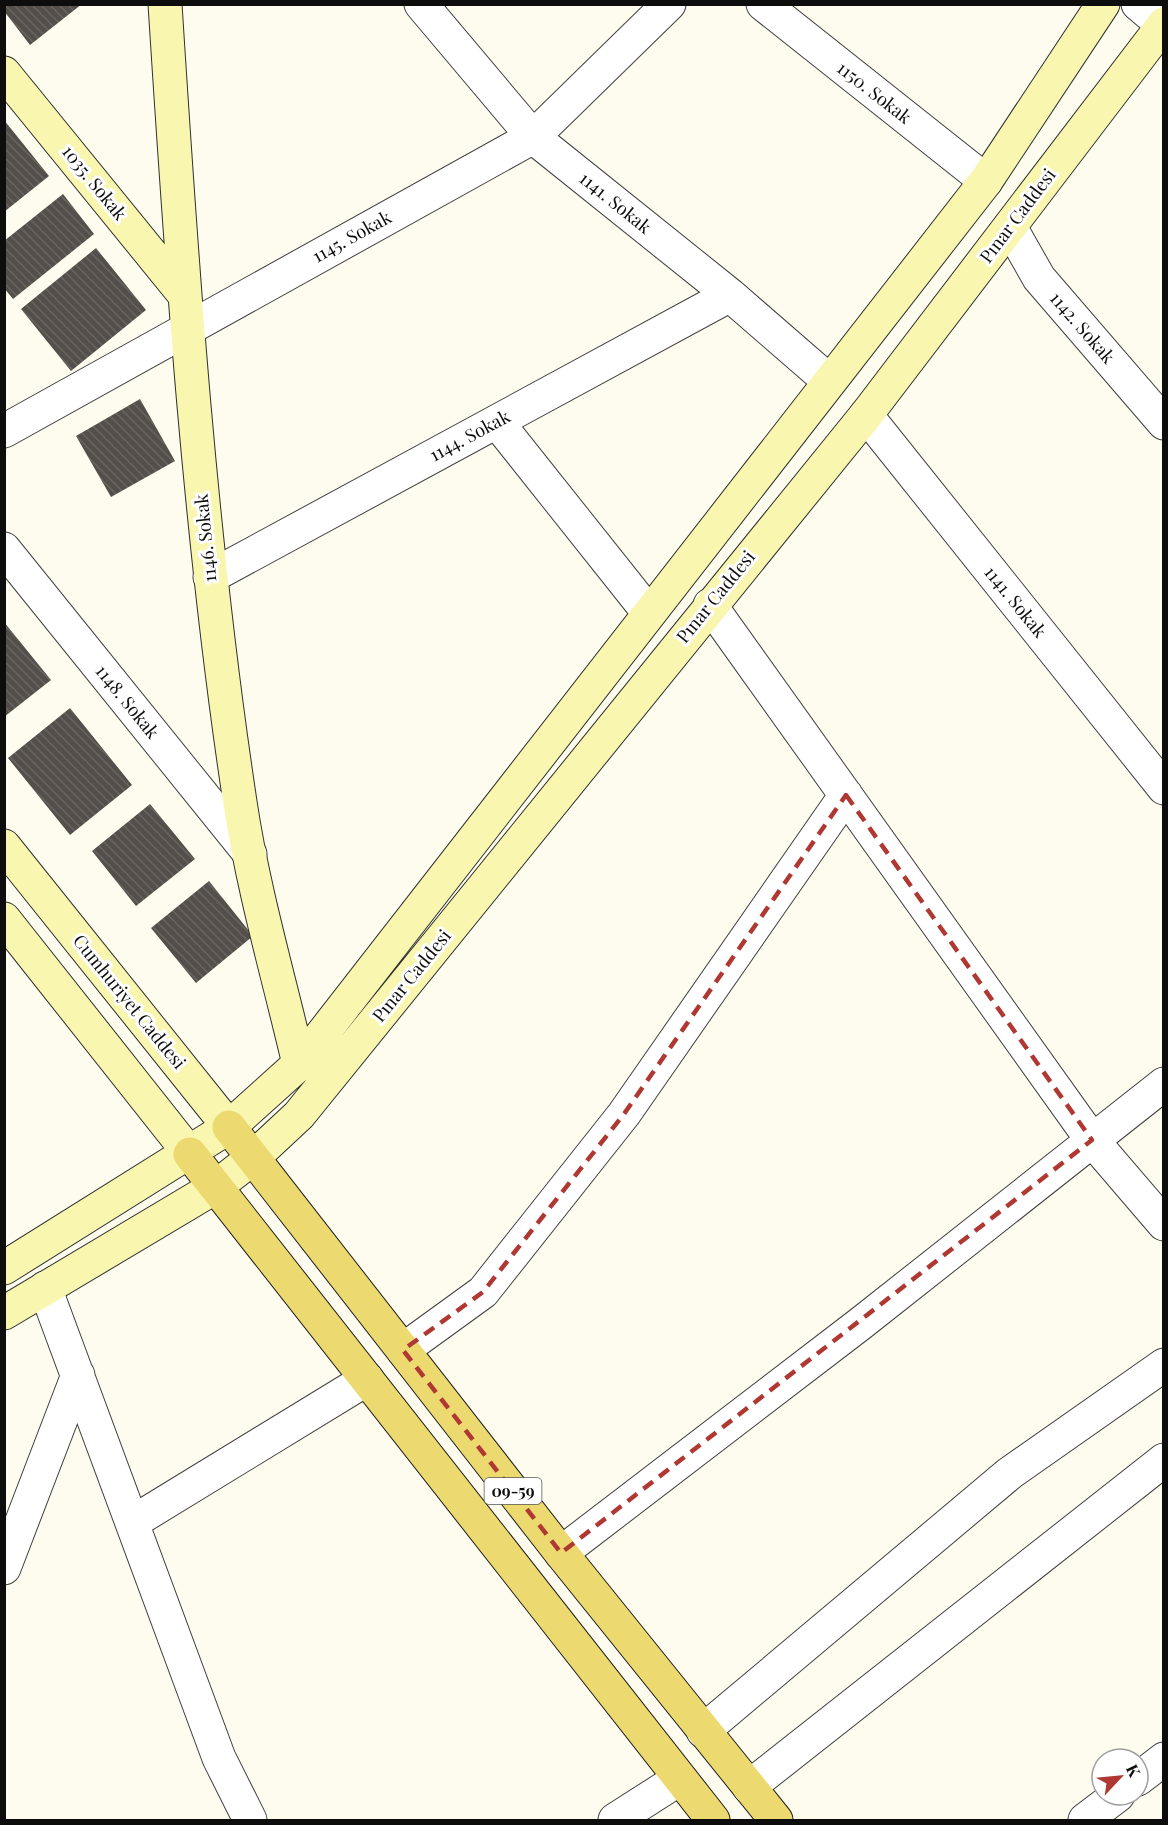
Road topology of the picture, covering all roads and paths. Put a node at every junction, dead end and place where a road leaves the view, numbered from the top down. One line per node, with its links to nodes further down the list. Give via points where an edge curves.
1 (165, 4): 12 (main road, 1146. Sokak)
2 (669, 4): 9 (street, 1145. Sokak)
3 (763, 4): 10 (street, 1150. Sokak)
4 (1102, 4): 10 (main road, Pınar Caddesi)
5 (1138, 4): 7 (street)
6 (433, 9): 9 (street, 1141. Sokak)
7 (1163, 25): 11 (main road, Pınar Caddesi)
8 (4, 73): 12 (main road, 1035. Sokak)
9 (533, 137): 13 (street, 1141. Sokak); 14 (street, 1145. Sokak)
10 (986, 181): 15 (main road, Pınar Caddesi)
11 (1010, 227): 16 (main road, Pınar Caddesi); 18 (street, 1142. Sokak, via 1039,278)
12 (183, 293): 14 (main road, 1146. Sokak)
13 (730, 295): 15 (street, 1141. Sokak); 17 (street, 1144. Sokak)
14 (186, 329): 19 (street, 1145. Sokak); 21 (main road, 1146. Sokak)
15 (829, 381): 23 (main road, Pınar Caddesi)
16 (866, 415): 22 (main road, Pınar Caddesi); 24 (street, 1141. Sokak)
17 (497, 422): 21 (street, 1144. Sokak); 23 (street)
18 (1164, 423)
19 (4, 431)
20 (4, 549): 27 (street, 1148. Sokak)
21 (210, 577): 27 (main road, 1146. Sokak)
22 (710, 604): 25 (street); 34 (main road, Pınar Caddesi, via 299,1115)
23 (649, 613): 29 (main road, Pınar Caddesi)
24 (1164, 788)
25 (846, 795): 32 (street); 40 (street, via 624,1114 483,1292)
26 (4, 846): 31 (main road, Cumhuriyet Caddesi)
27 (250, 854): 29 (main road, 1146. Sokak)
28 (4, 919): 33 (main road)
29 (299, 1064): 31 (main road, Pınar Caddesi)
30 (1164, 1084): 32 (street)
31 (229, 1127): 33 (main road, Pınar Caddesi); 34 (main road, Cumhuriyet Caddesi)
32 (1092, 1140): 36 (street); 46 (street)
33 (190, 1154): 35 (main road); 37 (main road, Pınar Caddesi)
34 (254, 1157): 35 (main road, Pınar Caddesi); 40 (main road, 09-59)
35 (217, 1186): 38 (main road, Pınar Caddesi); 43 (main road, 09-59)
36 (1164, 1224)
37 (9, 1257)
38 (45, 1288): 39 (main road, Pınar Caddesi); 42 (street)
39 (4, 1313)
40 (404, 1350): 46 (main road, 09-59)
41 (1161, 1371): 48 (street, via 1010,1473)
42 (78, 1375): 45 (street); 47 (street)
43 (367, 1379): 45 (street); 51 (main road, 09-59)
44 (1164, 1460): 52 (street)
45 (133, 1522): 55 (street, via 219,1758)
46 (561, 1553): 48 (main road, 09-59)
47 (4, 1568)
48 (703, 1731): 52 (main road, 09-59)
49 (1164, 1760): 50 (street)
50 (1150, 1770)
51 (679, 1779): 54 (street); 56 (main road, 09-59)
52 (749, 1787): 57 (main road, 09-59)
53 (1103, 1807): 58 (street)
54 (621, 1819)
55 (250, 1821)
56 (713, 1821)
57 (776, 1821)
58 (1085, 1821)

